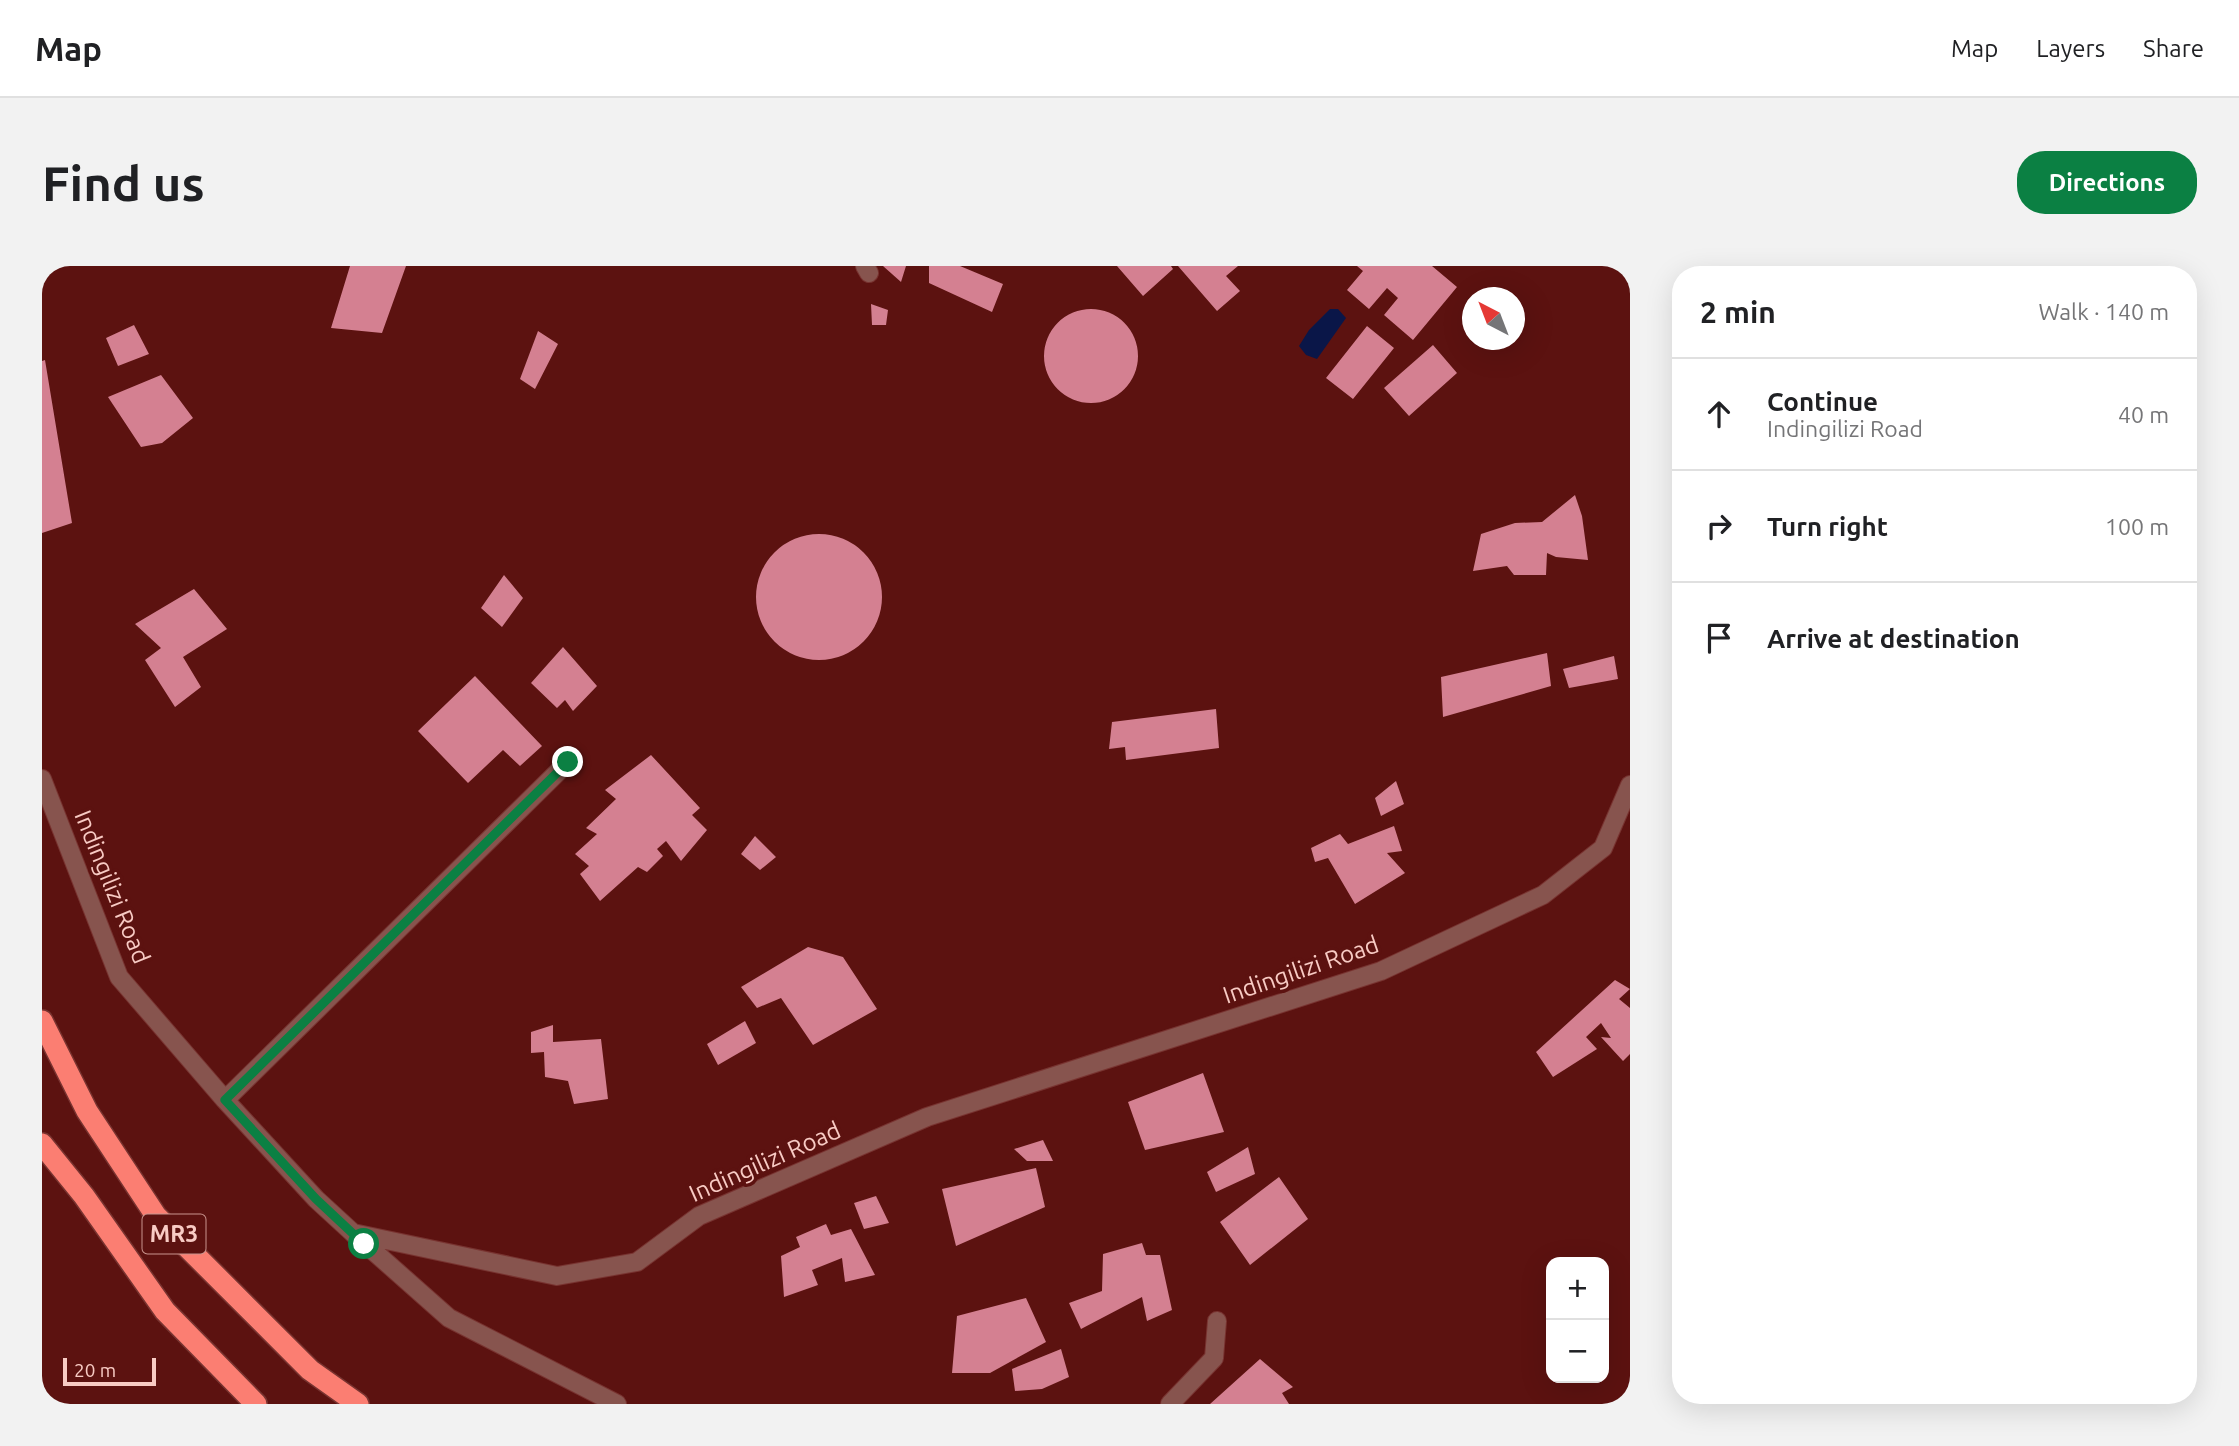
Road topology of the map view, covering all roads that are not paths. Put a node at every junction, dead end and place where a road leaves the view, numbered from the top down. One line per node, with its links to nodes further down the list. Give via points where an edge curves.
1 (568, 762): 5 (street)
2 (42, 779): 5 (street, Indingilizi Road, via 119,976)
3 (1630, 785): 7 (street, Indingilizi Road, via 1603,848 1543,895 1381,971 927,1117 699,1216 637,1262 557,1276)
4 (42, 1021): 9 (highway, MR3, via 87,1111 156,1216 310,1370)
5 (225, 1100): 7 (street, Indingilizi Road)
6 (42, 1144): 10 (highway, MR3, via 165,1311)
7 (353, 1233): 11 (street, via 449,1318)
8 (1217, 1321): 12 (street, via 1214,1358)
9 (357, 1402)
10 (256, 1404)
11 (617, 1404)
12 (1170, 1404)

